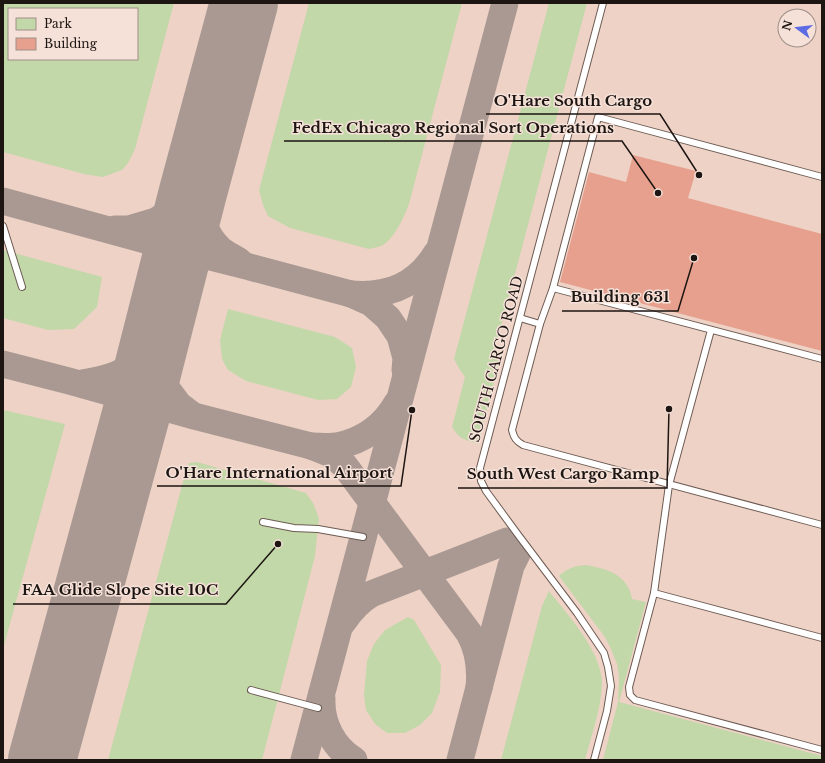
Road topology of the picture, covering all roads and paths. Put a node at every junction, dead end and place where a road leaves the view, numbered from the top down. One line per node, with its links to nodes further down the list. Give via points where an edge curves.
1 (603, 3): 6 (lane, SOUTH CARGO ROAD)
2 (822, 177): 5 (lane, via 598,117)
3 (3, 226): 4 (lane)
4 (22, 287)
5 (553, 288): 7 (lane); 8 (lane)
6 (520, 318): 7 (lane); 19 (lane, SOUTH CARGO ROAD, via 480,468 481,481 604,653 611,686)
7 (540, 324): 10 (lane, via 512,430 518,442)
8 (711, 330): 9 (lane); 10 (lane)
9 (822, 359)
10 (670, 485): 12 (lane); 14 (lane)
11 (263, 522): 13 (lane)
12 (822, 525)
13 (364, 538)
14 (654, 594): 15 (lane); 18 (lane, via 629,687 630,695 635,700)
15 (822, 638)
16 (251, 690): 17 (lane)
17 (318, 708)
18 (822, 750)
19 (594, 760)

